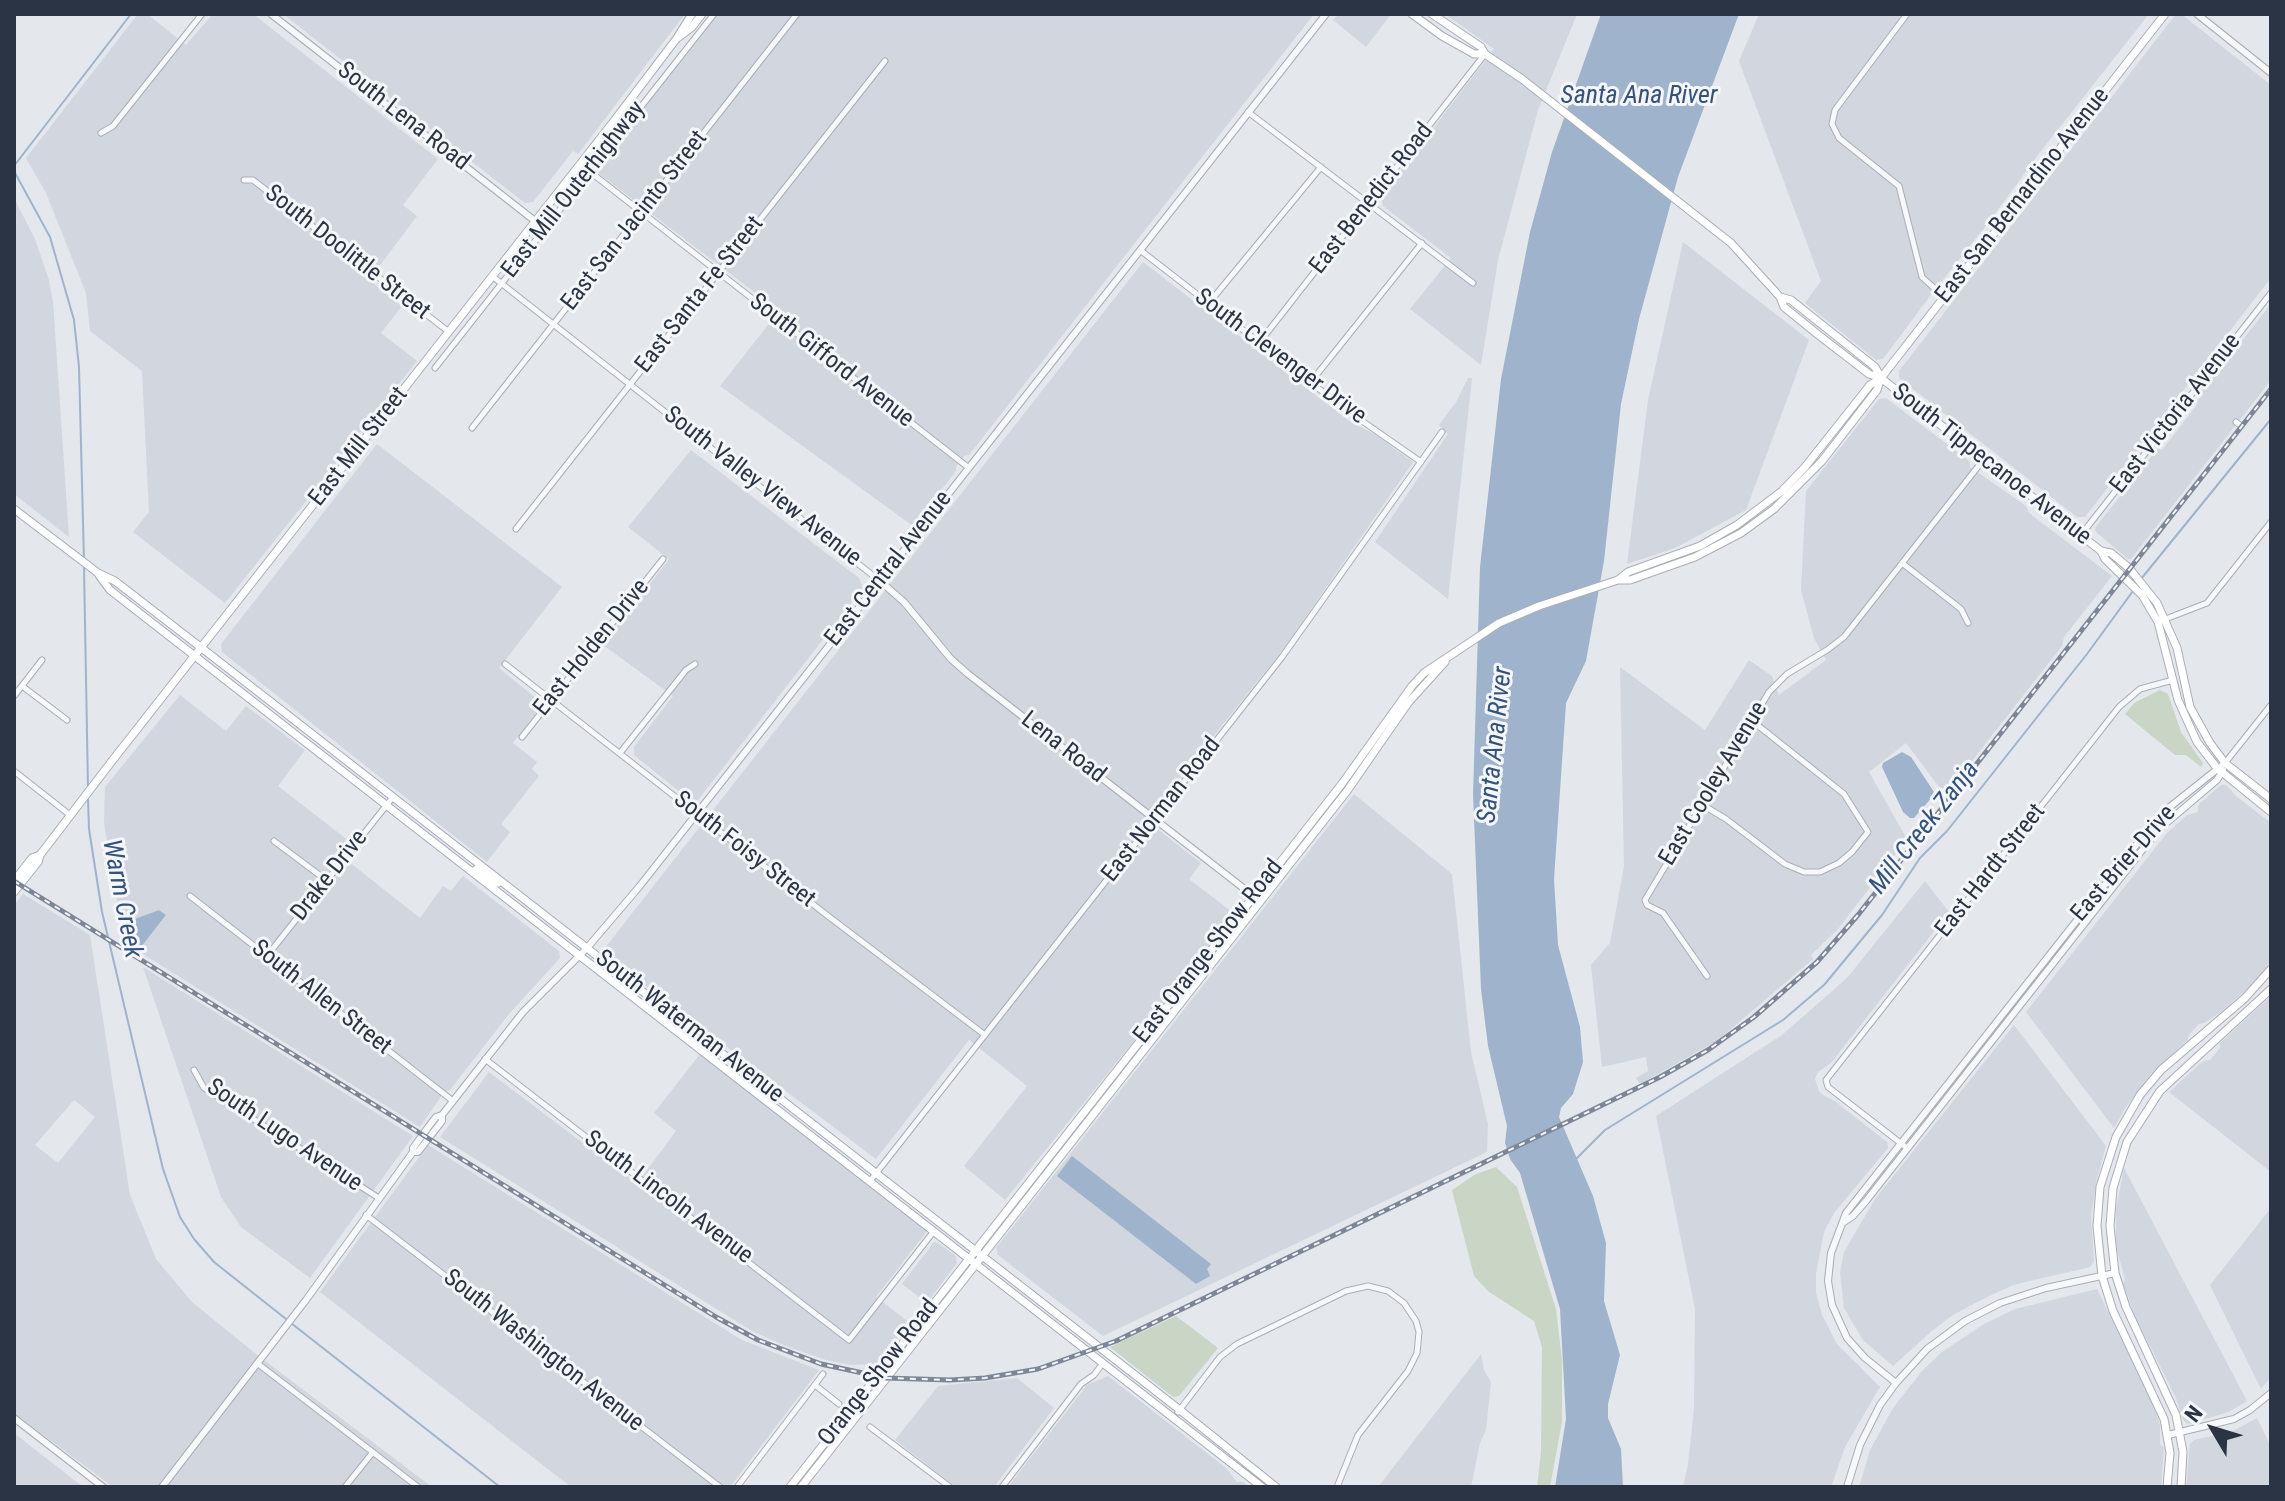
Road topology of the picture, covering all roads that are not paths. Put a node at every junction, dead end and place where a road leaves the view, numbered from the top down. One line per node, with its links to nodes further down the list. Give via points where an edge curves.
1 (202, 14): 18 (street, via 113,126)
2 (271, 14): 25 (street, South Lena Road)
3 (692, 14): 13 (main road, East Mill Street)
4 (702, 14): 13 (main road, East Mill Street)
5 (714, 14): 21 (street, East Mill Outerhighway)
6 (797, 14): 24 (street, East San Jacinto Street)
7 (1326, 14): 17 (street, East Central Avenue)
8 (1412, 14): 14 (main road, South Tippecanoe Avenue, via 1474,54)
9 (1432, 14): 14 (main road, South Tippecanoe Avenue)
10 (1907, 14): 33 (street, via 1835,110 1832,127 1899,186 1922,277)
11 (2165, 14): 33 (main road, East San Bernardino Avenue)
12 (2197, 14): 16 (street)
13 (677, 38): 19 (main road, East Mill Street)
14 (1485, 54): 23 (street, East Benedict Road); 39 (main road, South Tippecanoe Avenue, via 1731,243 1780,297 1791,300 1875,367)
15 (885, 61): 28 (street, East Santa Fe Street)
16 (2271, 73)
17 (1248, 112): 20 (street); 27 (street, East Central Avenue)
18 (101, 133)
19 (580, 164): 21 (street, South Gifford Avenue); 25 (main road, East Mill Street)
20 (1321, 167): 23 (street); 34 (street)
21 (589, 171): 24 (street, South Gifford Avenue); 30 (street, East Mill Outerhighway)
22 (244, 180): 36 (street, South Doolittle Street, via 253,180)
23 (1369, 203): 26 (street); 37 (street, East Benedict Road)
24 (642, 213): 28 (street, South Gifford Avenue); 35 (street, East San Jacinto Street)
25 (535, 221): 29 (main road, East Mill Street)
26 (1422, 243): 31 (street); 41 (street)
27 (1140, 250): 34 (street, South Clevenger Drive); 46 (street, East Central Avenue)
28 (718, 272): 40 (street, East Santa Fe Street); 46 (street, South Gifford Avenue)
29 (492, 276): 30 (street, South Valley View Avenue); 36 (main road, East Mill Street)
30 (501, 283): 35 (street, South Valley View Avenue); 38 (street, East Mill Outerhighway)
31 (1473, 283)
32 (2271, 293): 50 (street, East Victoria Avenue)
33 (1944, 297): 39 (main road, East San Bernardino Avenue)
34 (1209, 303): 37 (street, South Clevenger Drive)
35 (555, 324): 40 (street, South Valley View Avenue); 42 (street, East San Jacinto Street)
36 (449, 332): 60 (main road, East Mill Street)
37 (1259, 343): 41 (street, South Clevenger Drive)
38 (435, 368)
39 (1881, 378): 44 (main road, South Tippecanoe Avenue); 93 (main road, East Orange Show Road, via 1782,491 1694,553 1630,580 1514,616 1424,673)
40 (631, 383): 49 (street, East Santa Fe Street); 55 (street, South Valley View Avenue)
41 (1310, 383): 45 (street, South Clevenger Drive)
42 (472, 428)
43 (1442, 432): 45 (street, East Norman Road)
44 (1984, 459): 50 (main road, South Tippecanoe Avenue); 52 (street, East Cooley Avenue)
45 (1421, 462): 84 (street, East Norman Road, via 1282,657)
46 (969, 468): 55 (street, East Central Avenue)
47 (14, 509): 53 (main road, South Waterman Avenue)
48 (2271, 522): 58 (street, via 2207,603)
49 (516, 529)
50 (2081, 535): 54 (main road, South Tippecanoe Avenue)
51 (663, 559): 68 (street, East Holden Drive)
52 (1902, 563): 59 (street, via 1961,609); 71 (street, East Cooley Avenue, via 1844,637 1787,674)
53 (98, 573): 56 (main road, South Waterman Avenue); 57 (main road, South Waterman Avenue)
54 (2133, 578): 58 (main road, South Tippecanoe Avenue); 58 (main road, South Tippecanoe Avenue, via 2146,586)
55 (880, 581): 82 (street, East Central Avenue); 84 (street, Lena Road, via 968,674)
56 (110, 590): 57 (main road, via 115,587); 60 (main road, South Waterman Avenue)
57 (159, 615): 60 (main road, South Waterman Avenue)
58 (2162, 620): 64 (main road, South Tippecanoe Avenue, via 2177,648); 65 (main road, South Tippecanoe Avenue)
59 (1968, 623)
60 (198, 651): 77 (main road, South Waterman Avenue); 80 (main road, South Waterman Avenue); 83 (main road, East Mill Street)
61 (42, 660): 66 (street)
62 (505, 664): 68 (street, South Foisy Street)
63 (695, 664): 73 (street)
64 (2182, 678): 65 (main road); 74 (main road, South Tippecanoe Avenue, via 2195,718)
65 (2173, 680): 76 (main road, South Tippecanoe Avenue, via 2190,730); 104 (street, East Hardt Street, via 2140,689 2119,707 1826,1083)
66 (22, 686): 67 (street); 70 (street)
67 (14, 696)
68 (551, 699): 72 (street, East Holden Drive); 73 (street, South Foisy Street)
69 (2271, 705): 74 (street)
70 (67, 720)
71 (1751, 720): 79 (street, East Cooley Avenue); 79 (street, via 1848,798 1868,832 1833,867 1798,871)
72 (522, 737)
73 (620, 753): 82 (street, South Foisy Street)
74 (2225, 763): 76 (street, East Brier Drive); 78 (main road, South Tippecanoe Avenue)
75 (14, 771): 83 (street)
76 (2220, 771): 81 (main road, South Tippecanoe Avenue); 104 (street, East Brier Drive, via 2161,814)
77 (393, 797): 80 (street, Drake Drive); 90 (main road, South Waterman Avenue)
78 (2271, 799)
79 (1701, 804): 98 (street, East Cooley Avenue, via 1645,900 1663,913)
80 (386, 805): 87 (main road, South Waterman Avenue); 88 (street, Drake Drive)
81 (2271, 812)
82 (698, 813): 94 (street, East Central Avenue); 100 (street, South Foisy Street)
83 (70, 815): 86 (main road, East Mill Street)
84 (1155, 819): 93 (street, Lena Road); 100 (street, East Norman Road)
85 (274, 841): 88 (street)
86 (40, 855): 89 (main road, East Mill Street); 91 (main road, East Mill Street)
87 (472, 872): 90 (main road, via 477,869); 95 (main road, South Waterman Avenue)
88 (326, 880): 96 (street, Drake Drive)
89 (14, 881)
90 (511, 888): 94 (main road, South Waterman Avenue)
91 (14, 892)
92 (190, 896): 96 (street, South Allen Street)
93 (1257, 898): 110 (main road, East Orange Show Road)
94 (587, 948): 95 (street, East Central Avenue); 105 (main road, South Waterman Avenue)
95 (580, 955): 101 (street, East Central Avenue); 106 (main road, South Waterman Avenue)
96 (267, 957): 103 (street, South Allen Street)
97 (2271, 969): 113 (main road, via 2161,1070 2124,1121 2099,1199)
98 (1707, 976)
99 (2271, 989): 112 (main road, via 2172,1078 2131,1135 2112,1200)
100 (985, 1035): 105 (street, East Norman Road)
101 (485, 1059): 103 (street, East Central Avenue); 109 (street, South Lincoln Avenue, via 849,1340)
102 (194, 1070): 107 (street, South Lugo Avenue, via 204,1088)
103 (453, 1101): 107 (street, East Central Avenue, via 422,1135)
104 (1904, 1146): 117 (street, East Brier Drive, via 1846,1213 1828,1270 1836,1317 1855,1348)
105 (876, 1173): 106 (street, East Norman Road); 110 (main road, South Waterman Avenue)
106 (870, 1181): 109 (main road, South Waterman Avenue)
107 (379, 1198): 108 (street, East Central Avenue)
108 (366, 1215): 114 (street, East Central Avenue); 132 (street, South Washington Avenue)
109 (934, 1231): 111 (main road, South Waterman Avenue)
110 (978, 1252): 111 (main road, East Orange Show Road); 121 (main road, South Waterman Avenue)
111 (971, 1260): 115 (main road, South Waterman Avenue); 134 (main road, Orange Show Road); 135 (main road, Orange Show Road)
112 (2115, 1273): 113 (street); 125 (main road)
113 (2102, 1276): 117 (street, via 1989,1308 1927,1349); 126 (main road)
114 (257, 1363): 127 (street); 129 (street, East Central Avenue)
115 (1103, 1363): 122 (main road, South Waterman Avenue); 137 (street)
116 (823, 1374): 118 (street)
117 (1896, 1383): 141 (street, via 1860,1445)
118 (815, 1385): 120 (street); 133 (street)
119 (2271, 1393): 125 (street, via 2234,1419)
120 (839, 1404)
121 (1180, 1410): 122 (street); 139 (main road, South Waterman Avenue); 140 (street, via 1220,1357 1237,1344 1346,1291 1368,1286 1395,1295 1411,1310 1419,1332 1417,1353 1358,1435)
122 (1173, 1417): 138 (main road, South Waterman Avenue)
123 (14, 1418): 128 (street)
124 (870, 1427): 136 (street)
125 (2181, 1432): 126 (street); 143 (main road)
126 (2168, 1435): 142 (main road)
127 (373, 1452): 130 (street); 131 (street)
128 (103, 1487)
129 (162, 1487)
130 (345, 1487)
131 (418, 1487)
132 (720, 1487)
133 (737, 1487)
134 (790, 1487)
135 (801, 1487)
136 (950, 1487)
137 (1002, 1487)
138 (1262, 1487)
139 (1276, 1487)
140 (1337, 1487)
141 (1847, 1487)
142 (2167, 1487)
143 (2181, 1487)

